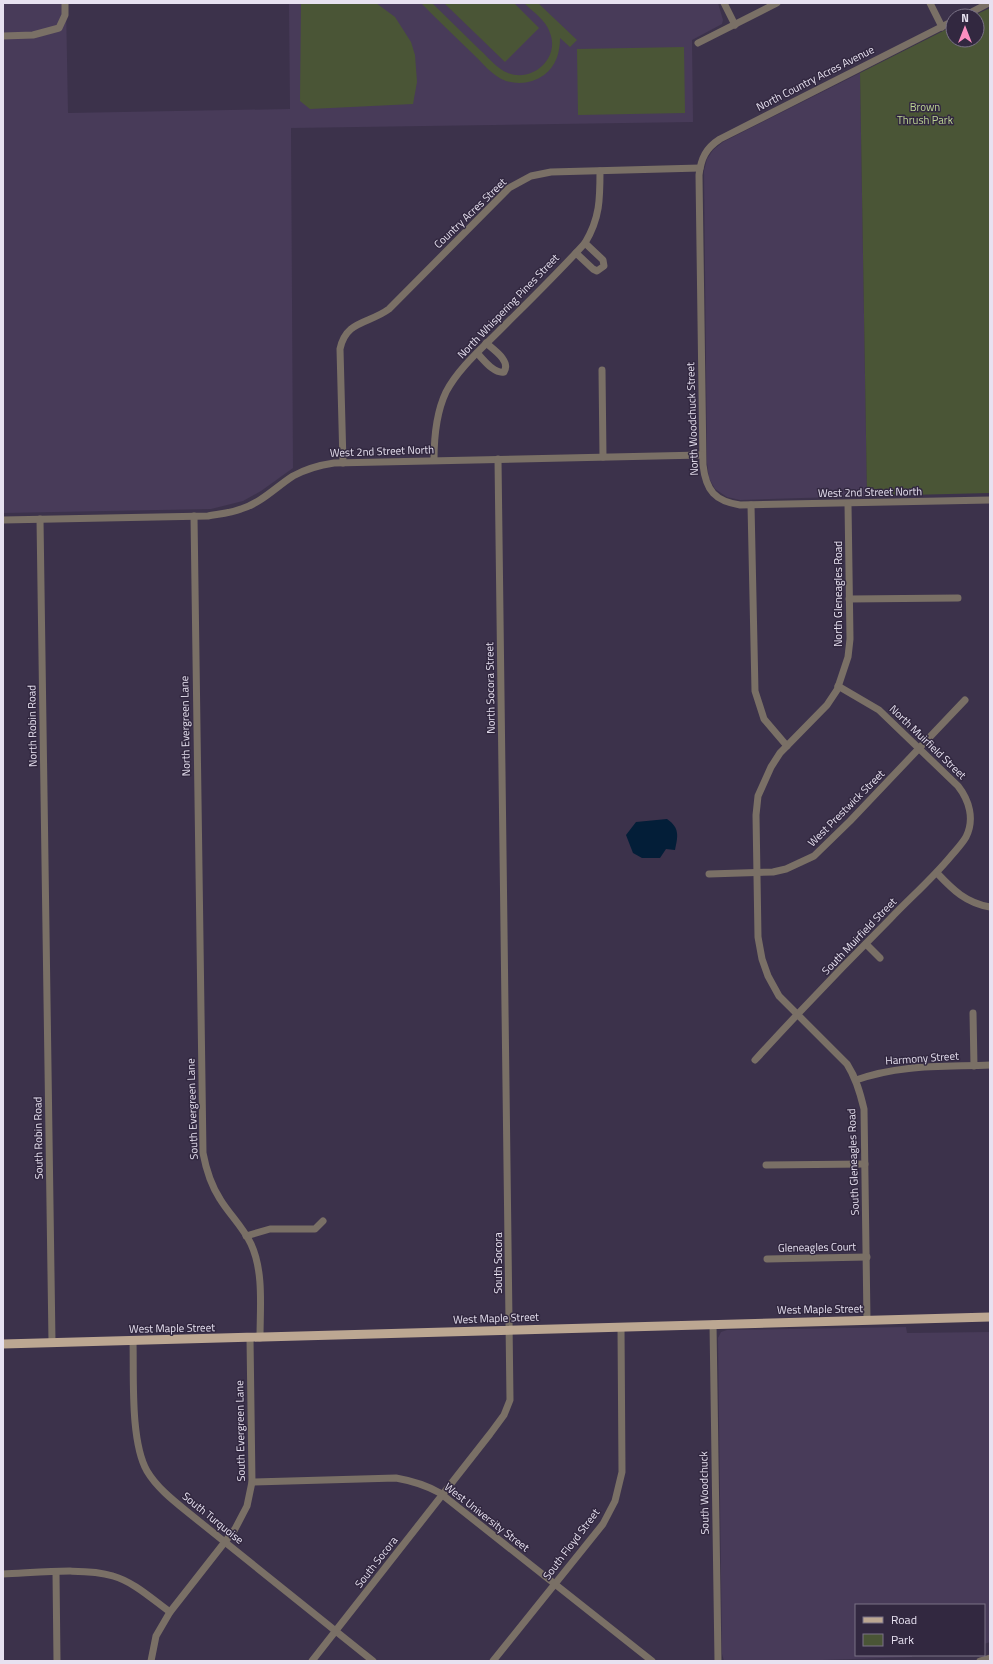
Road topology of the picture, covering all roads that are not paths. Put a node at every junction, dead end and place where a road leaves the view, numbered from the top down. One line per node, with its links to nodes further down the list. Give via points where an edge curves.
1 (65, 3): 10 (street, via 65,15 60,26 33,35)
2 (724, 3): 7 (street)
3 (778, 3): 7 (street)
4 (930, 3): 9 (street)
5 (989, 3): 6 (street)
6 (979, 8)
7 (735, 24): 11 (street)
8 (945, 25): 9 (street, North Country Acres Avenue)
9 (942, 27): 12 (street, North Country Acres Avenue, via 720,139 708,148)
10 (3, 36)
11 (698, 43)
12 (700, 168): 13 (street, Country Acres Street); 19 (street, North Woodchuck Street)
13 (600, 170): 14 (street, North Whispering Pines Street, via 598,215); 23 (street, Country Acres Street, via 542,173 516,183 388,309 348,330 340,349)
14 (585, 243): 15 (street, North Whispering Pines Street); 15 (street, via 603,260 602,269 593,270)
15 (576, 253): 16 (street, North Whispering Pines Street)
16 (486, 343): 17 (street, North Whispering Pines Street); 17 (street, via 505,362 504,372 495,371)
17 (477, 353): 22 (street, North Whispering Pines Street, via 446,392 436,430)
18 (602, 370): 20 (street)
19 (702, 455): 20 (street, West 2nd Street North); 26 (street, North Woodchuck Street, via 704,478 712,492 729,503)
20 (603, 457): 21 (street, West 2nd Street North)
21 (498, 459): 22 (street, West 2nd Street North); 40 (street, North Socora Street)
22 (434, 460): 23 (street, West 2nd Street North)
23 (343, 463): 27 (street, West 2nd Street North, via 321,465 307,470 294,476 266,497 242,509 208,516)
24 (990, 500): 25 (street, West 2nd Street North)
25 (848, 504): 26 (street, West 2nd Street North); 31 (street, North Gleneagles Road)
26 (751, 505): 34 (street, via 755,691 764,719)
27 (194, 516): 28 (street, West 2nd Street North); 42 (street, North Evergreen Lane)
28 (40, 519): 29 (street, West 2nd Street North); 41 (street, North Robin Road)
29 (3, 520)
30 (958, 598): 31 (street)
31 (849, 599): 32 (street, North Gleneagles Road, via 848,657)
32 (838, 686): 34 (street, North Gleneagles Road, via 827,705); 35 (street, North Muirfield Street, via 878,710)
33 (965, 700): 35 (street, West Prestwick Street)
34 (787, 746): 36 (street, North Gleneagles Road, via 771,767 758,796)
35 (920, 749): 36 (street, West Prestwick Street, via 814,856 786,869); 37 (street, North Muirfield Street, via 965,796 971,816 966,836)
36 (756, 872): 38 (street, West Prestwick Street); 46 (street, South Gleneagles Road, via 758,938 762,959 779,996)
37 (937, 873): 39 (street, via 967,901); 43 (street, South Muirfield Street)
38 (709, 874)
39 (990, 907)
40 (504, 918): 61 (street, South Socora)
41 (46, 933): 65 (street, South Robin Road)
42 (198, 936): 54 (street, South Evergreen Lane, via 205,1167 220,1198)
43 (866, 944): 44 (street); 46 (street, South Muirfield Street)
44 (880, 958)
45 (973, 1013): 49 (street)
46 (797, 1015): 47 (street, South Muirfield Street); 50 (street, South Gleneagles Road, via 847,1064)
47 (755, 1060)
48 (990, 1065): 49 (street, Harmony Street)
49 (974, 1066): 50 (street, Harmony Street, via 901,1068)
50 (856, 1080): 51 (street, South Gleneagles Road, via 864,1108)
51 (865, 1164): 52 (street); 55 (street, South Gleneagles Road)
52 (766, 1165)
53 (323, 1221): 54 (street, via 315,1229 270,1229)
54 (246, 1236): 63 (street, South Evergreen Lane, via 252,1245 258,1270)
55 (867, 1257): 56 (street, Gleneagles Court); 58 (street, South Gleneagles Road)
56 (767, 1259)
57 (990, 1317): 58 (main road, West Maple Street)
58 (867, 1320): 59 (main road, West Maple Street)
59 (712, 1324): 60 (main road, West Maple Street); 82 (street, South Woodchuck)
60 (621, 1326): 61 (main road, West Maple Street); 72 (street, South Floyd Street, via 622,1472 614,1501 602,1524)
61 (510, 1330): 63 (main road, West Maple Street); 68 (street, South Socora, via 510,1400 504,1415)
62 (250, 1338): 63 (main road, West Maple Street); 64 (main road, West Maple Street); 67 (street, South Evergreen Lane)
63 (260, 1338)
64 (133, 1341): 65 (main road, West Maple Street); 69 (street, South Turquoise, via 136,1428 139,1452 146,1470 161,1489)
65 (52, 1342): 66 (main road, West Maple Street)
66 (3, 1344)
67 (252, 1482): 68 (street, West University Street, via 396,1478 426,1485); 69 (street, South Evergreen Lane, via 247,1506 235,1529)
68 (443, 1495): 72 (street, West University Street); 74 (street, South Socora)
69 (224, 1542): 73 (street, South Evergreen Lane); 74 (street, South Turquoise)
70 (56, 1573): 71 (street); 73 (street, via 95,1572 114,1576); 76 (street)
71 (3, 1574)
72 (554, 1583): 80 (street, South Floyd Street); 81 (street, West University Street)
73 (170, 1612): 77 (street, South Evergreen Lane, via 156,1636)
74 (335, 1631): 78 (street, South Socora); 79 (street, South Turquoise)
75 (990, 1658): 83 (street)
76 (57, 1661)
77 (151, 1661)
78 (312, 1661)
79 (373, 1661)
80 (493, 1661)
81 (652, 1661)
82 (718, 1661)
83 (980, 1661)

